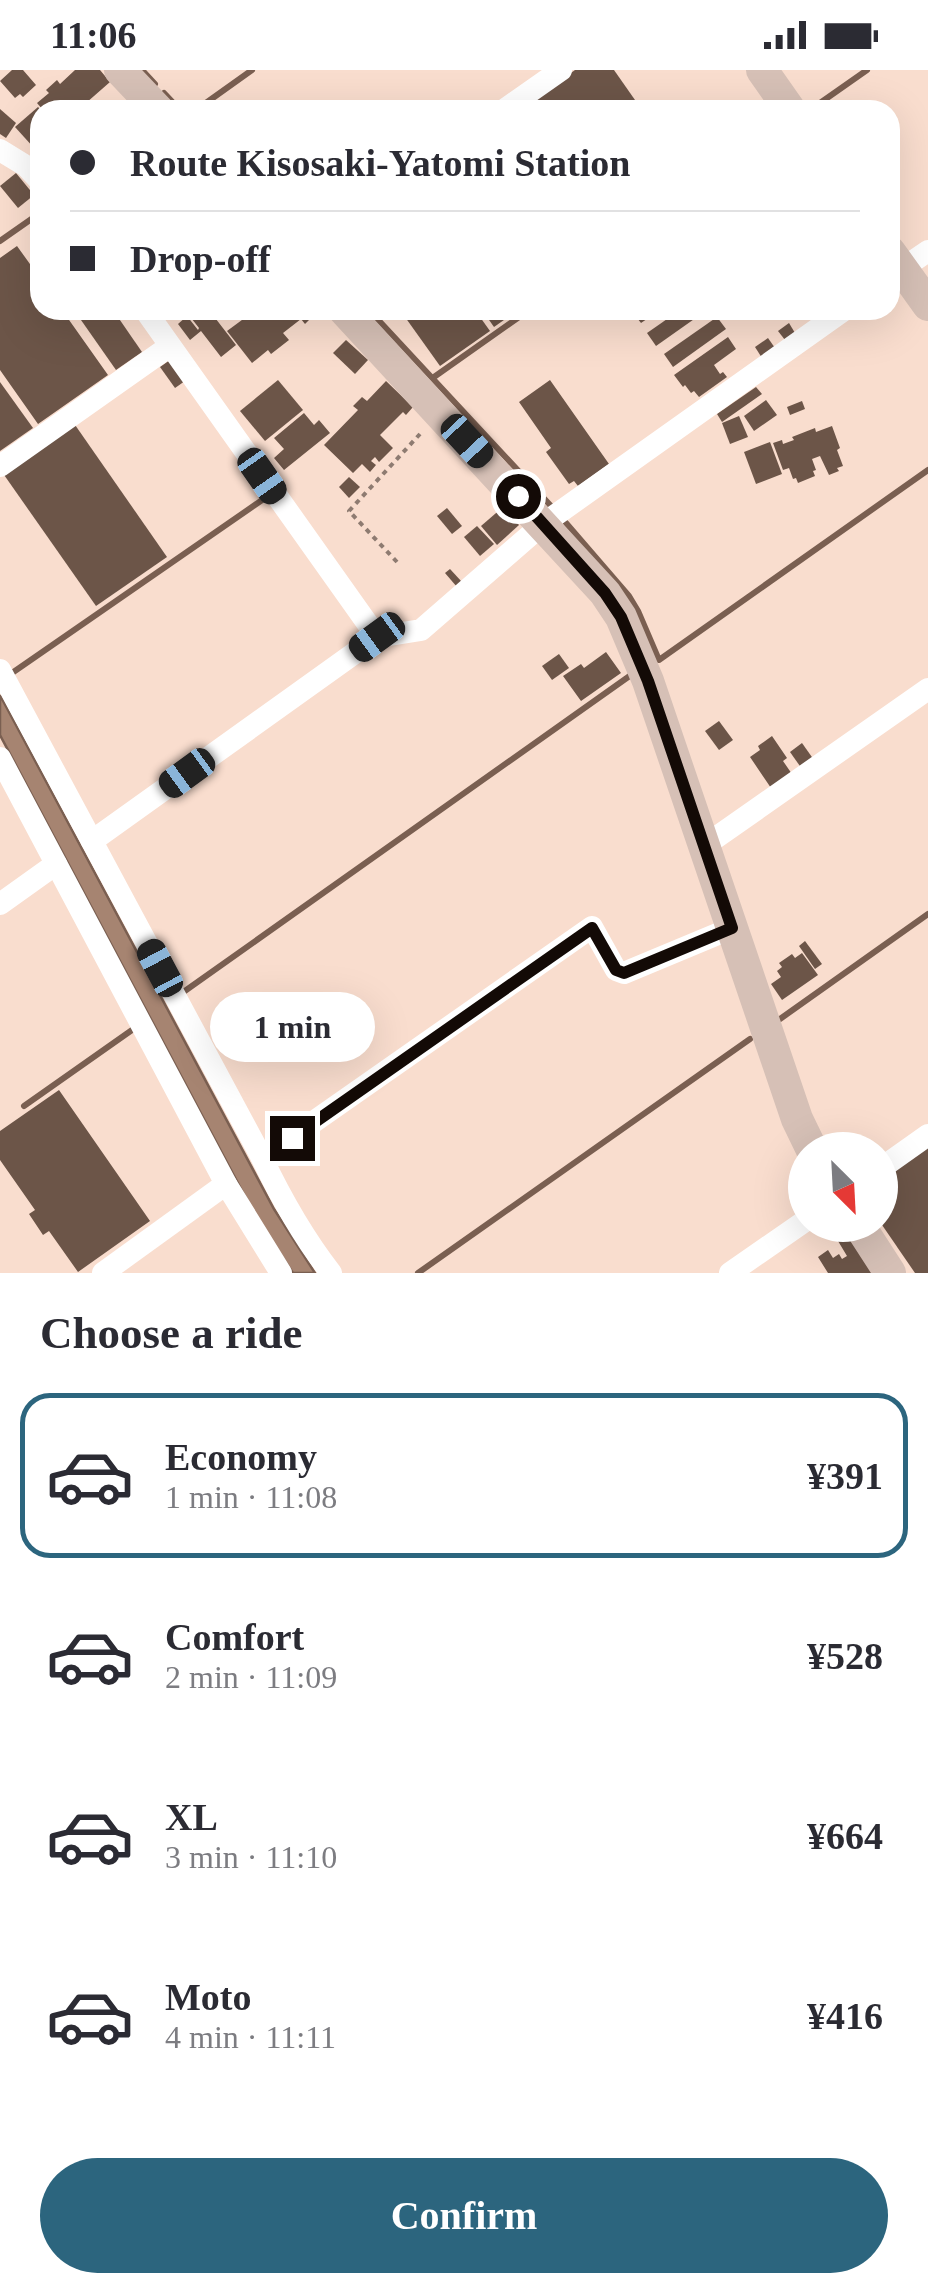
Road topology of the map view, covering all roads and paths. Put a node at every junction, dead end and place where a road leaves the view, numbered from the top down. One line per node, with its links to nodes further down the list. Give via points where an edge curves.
1 (120, 70): 4 (main road)
2 (560, 70): 5 (street)
3 (762, 70): 6 (main road)
4 (148, 100)
5 (518, 100)
6 (783, 100)
7 (0, 150): 8 (street)
8 (30, 170)
9 (903, 262): 10 (main road)
10 (928, 305)
11 (153, 320): 14 (street)
12 (353, 320): 15 (main road)
13 (830, 320): 17 (street)
14 (170, 346): 16 (street); 19 (street)
15 (441, 413): 17 (main road); 18 (path, via 349,511)
16 (0, 466)
17 (543, 524): 19 (street, via 421,630); 24 (main road, via 621,617)
18 (397, 562)
19 (377, 637): 23 (street)
20 (0, 670): 23 (street)
21 (928, 688): 24 (street)
22 (0, 758): 25 (street)
23 (92, 841): 31 (street)
24 (704, 846): 27 (main road)
25 (56, 864): 26 (street); 32 (street)
26 (0, 904)
27 (732, 928): 28 (main road); 31 (street, via 624,973 592,928)
28 (804, 1132)
29 (928, 1134): 30 (street)
30 (898, 1156)
31 (262, 1158): 37 (street, via 305,1240)
32 (226, 1184): 35 (street); 36 (street)
33 (788, 1233): 38 (street)
34 (870, 1242): 39 (main road)
35 (103, 1273)
36 (281, 1273)
37 (331, 1273)
38 (730, 1273)
39 (890, 1273)

